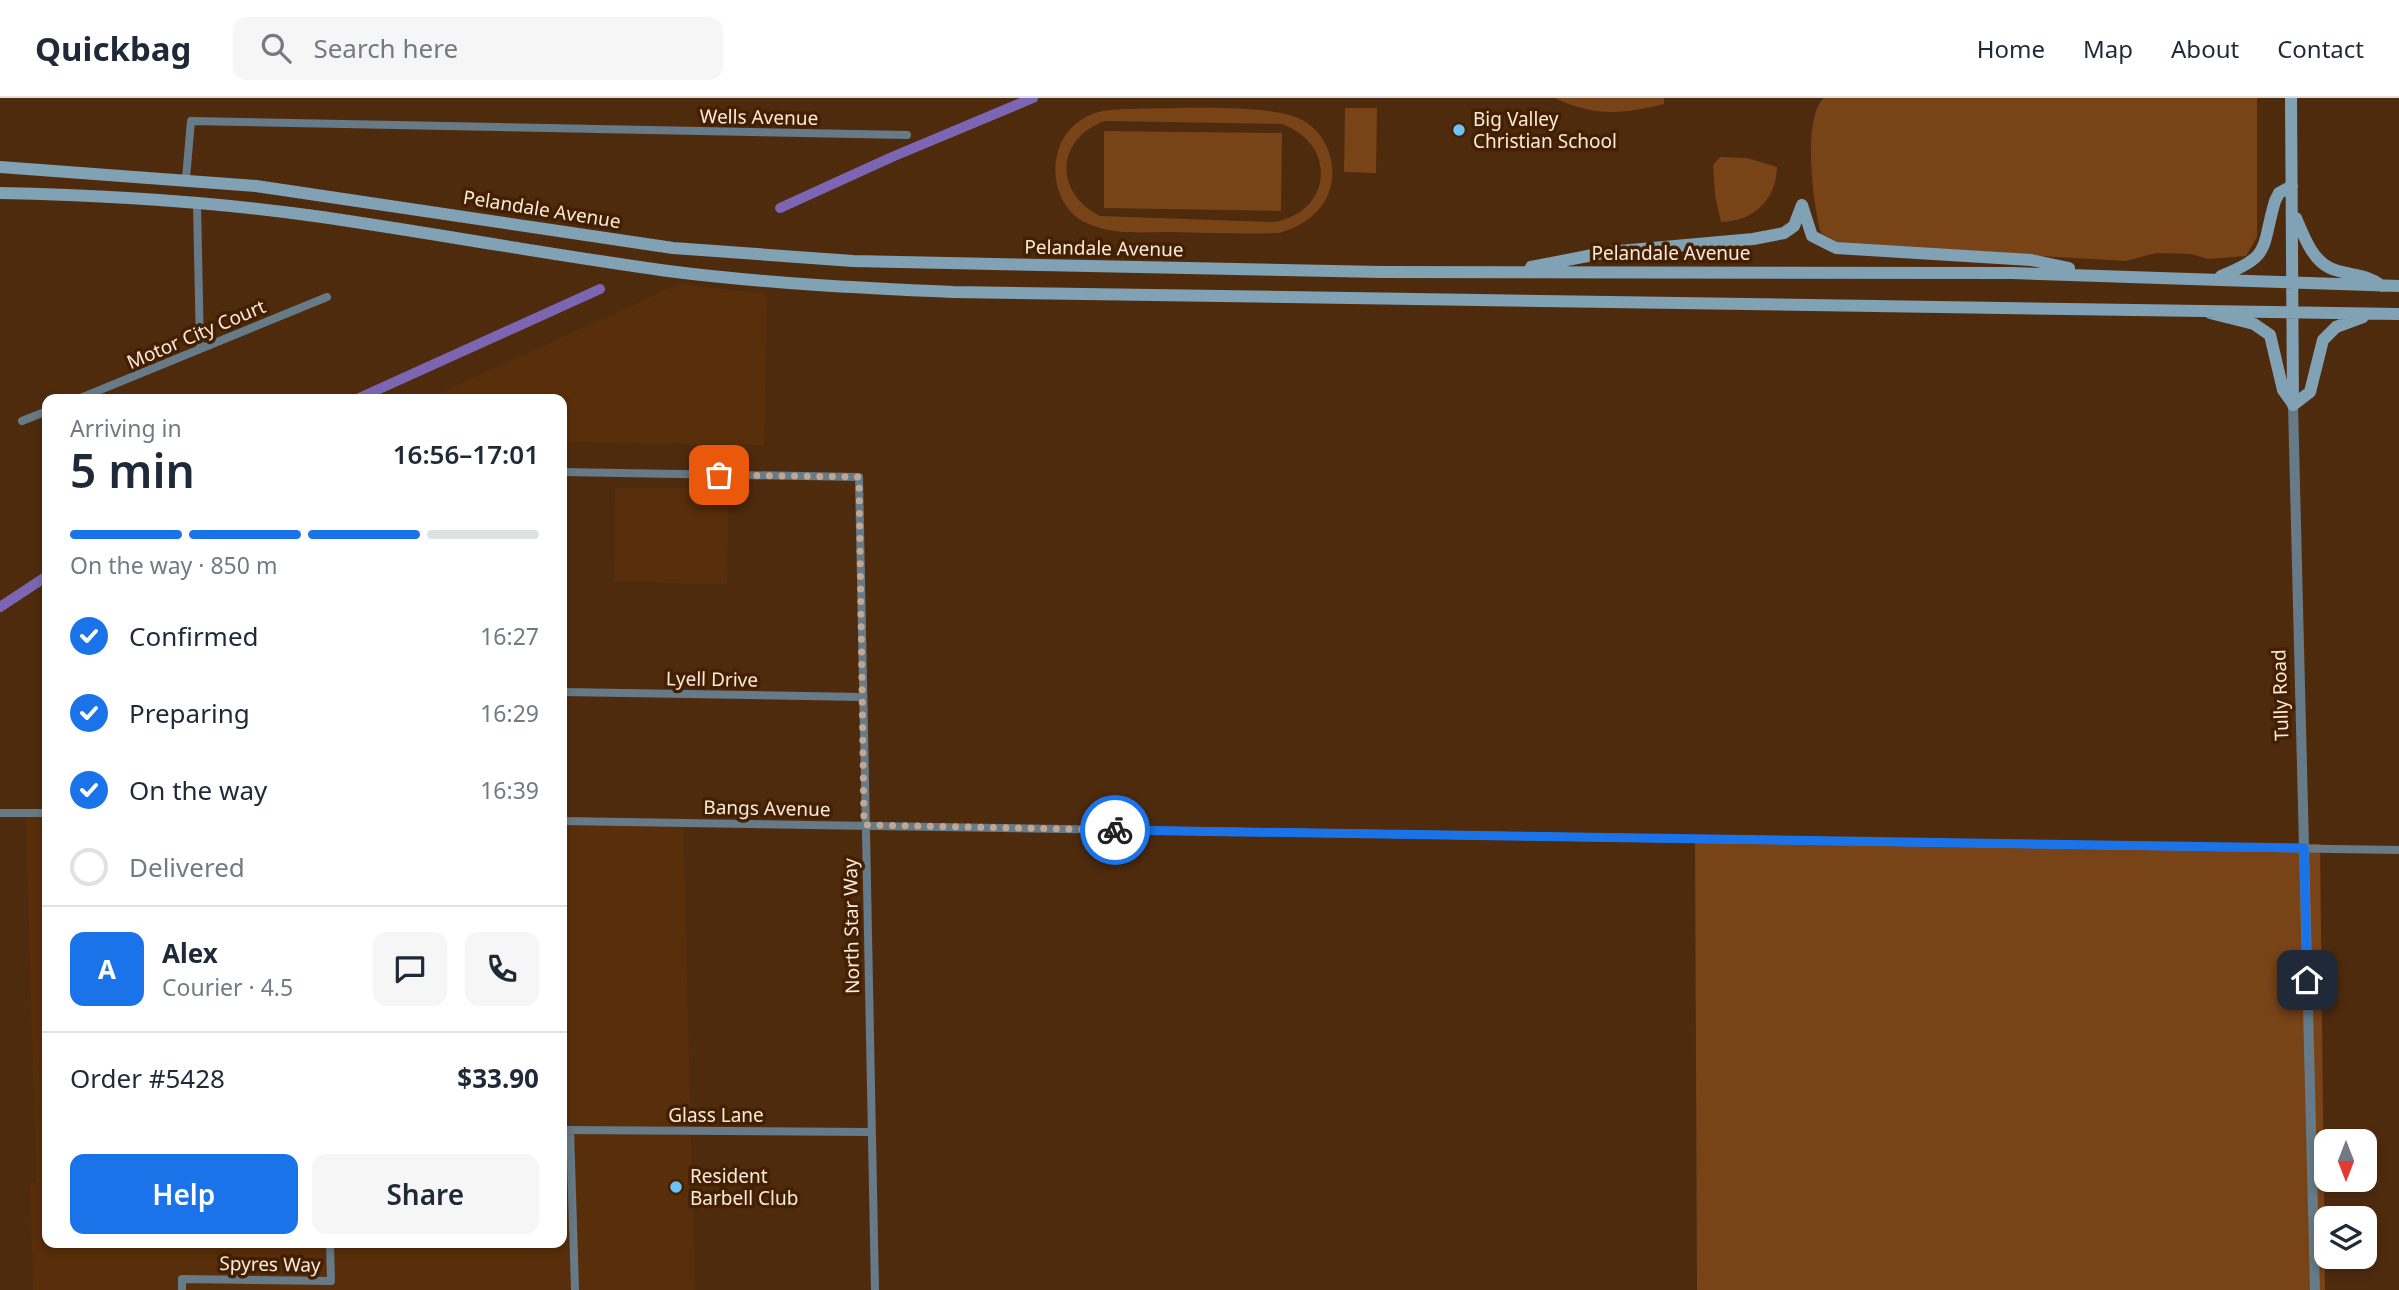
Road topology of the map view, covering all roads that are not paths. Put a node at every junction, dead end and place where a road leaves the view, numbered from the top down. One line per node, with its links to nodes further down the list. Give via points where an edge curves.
1 (2291, 98): 5 (main road, Tully Road)
2 (907, 135): 4 (street, Wells Avenue, via 191,121)
3 (0, 167): 4 (main road, Pelandale Avenue)
4 (186, 178): 8 (main road, Pelandale Avenue, via 337,196 673,248 853,261)
5 (2292, 186): 10 (main road, Pelandale Avenue, via 2274,201 2258,258); 11 (main road, Tully Road); 12 (main road, Pelandale Avenue, via 2295,216 2319,260 2330,268 2372,277)
6 (0, 193): 7 (main road)
7 (197, 204): 15 (main road, via 320,217 672,271 852,288); 19 (street)
8 (1513, 272): 9 (main road, Pelandale Avenue); 9 (main road, via 1608,251 1784,233 1794,226 1802,205 1812,236 1836,248 2031,260)
9 (2103, 275): 10 (main road, Pelandale Avenue)
10 (2213, 279): 11 (main road, Pelandale Avenue)
11 (2294, 282): 12 (main road, Pelandale Avenue); 16 (main road, Tully Road)
12 (2382, 286): 13 (main road, Pelandale Avenue)
13 (2399, 286)
14 (327, 297): 19 (street, Motor City Court)
15 (2203, 310): 16 (main road); 21 (main road, via 2253,324 2270,335 2283,390)
16 (2294, 312): 17 (main road); 21 (main road, Tully Road)
17 (2374, 314): 18 (main road); 21 (main road, via 2336,327 2326,336 2319,346 2310,392)
18 (2399, 314)
19 (200, 348): 20 (street, Motor City Court)
20 (91, 394)
21 (2293, 405): 31 (street, Tully Road)
22 (42, 413): 23 (street)
23 (22, 421)
24 (567, 472): 26 (street, North Star Way, via 859,477)
25 (567, 692): 26 (street, Lyell Drive)
26 (862, 697): 30 (street, North Star Way)
27 (0, 813): 28 (street)
28 (42, 813)
29 (567, 821): 30 (street, Bangs Avenue)
30 (864, 825): 31 (street, Bangs Avenue); 34 (street, North Star Way)
31 (2304, 848): 32 (street, Bangs Avenue); 40 (street, Tully Road)
32 (2399, 850)
33 (567, 1130): 34 (street, Glass Lane)
34 (870, 1132): 39 (street, North Star Way)
35 (567, 1148): 37 (street)
36 (330, 1248): 38 (street, Spyres Way, via 331,1281 182,1279)
37 (575, 1289)
38 (182, 1290)
39 (875, 1290)
40 (2315, 1290)

